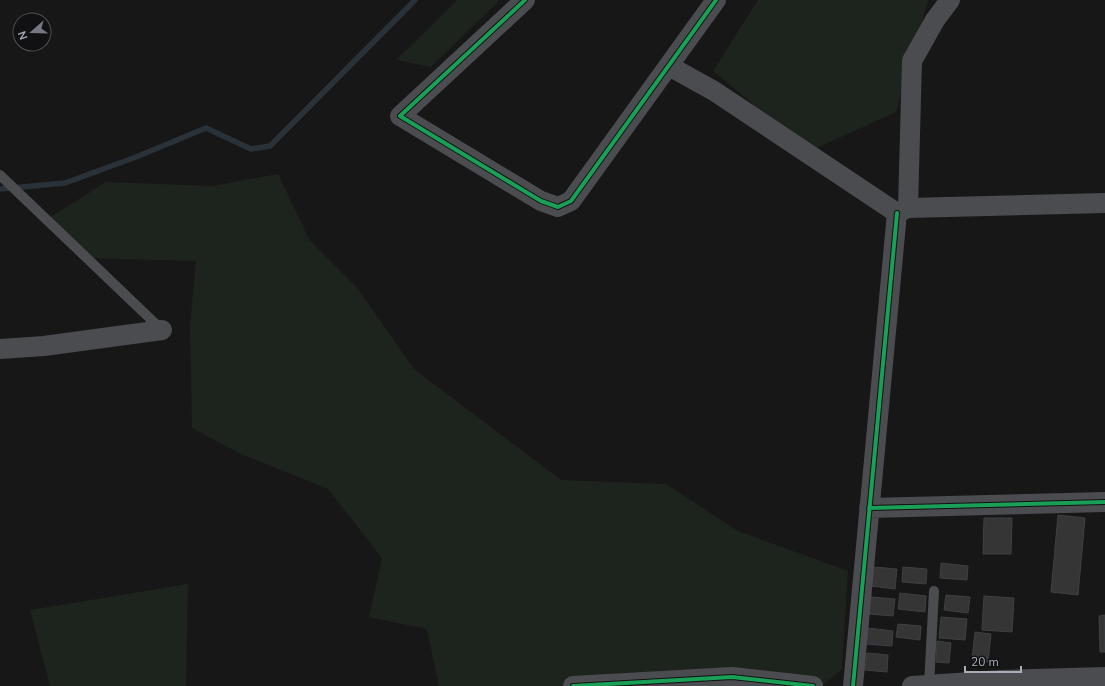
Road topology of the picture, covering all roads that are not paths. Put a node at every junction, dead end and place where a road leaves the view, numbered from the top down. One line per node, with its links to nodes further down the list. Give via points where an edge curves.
1 (525, 0): 4 (street, via 400,116 541,200 558,207 571,201)
2 (716, 0): 4 (street)
3 (950, 0): 7 (street, via 935,20 912,61)
4 (669, 66): 7 (street, via 714,91)
5 (1, 176): 8 (lane)
6 (1105, 203): 7 (street)
7 (902, 211): 11 (street)
8 (162, 330): 9 (street, via 44,346)
9 (0, 349)
10 (1105, 502): 11 (street)
11 (869, 508): 19 (street)
12 (934, 591): 16 (lane)
13 (1105, 677): 15 (street)
14 (732, 682): 17 (street); 18 (street)
15 (1001, 683): 16 (street)
16 (920, 685)
17 (585, 686)
18 (813, 686)
19 (852, 686)

